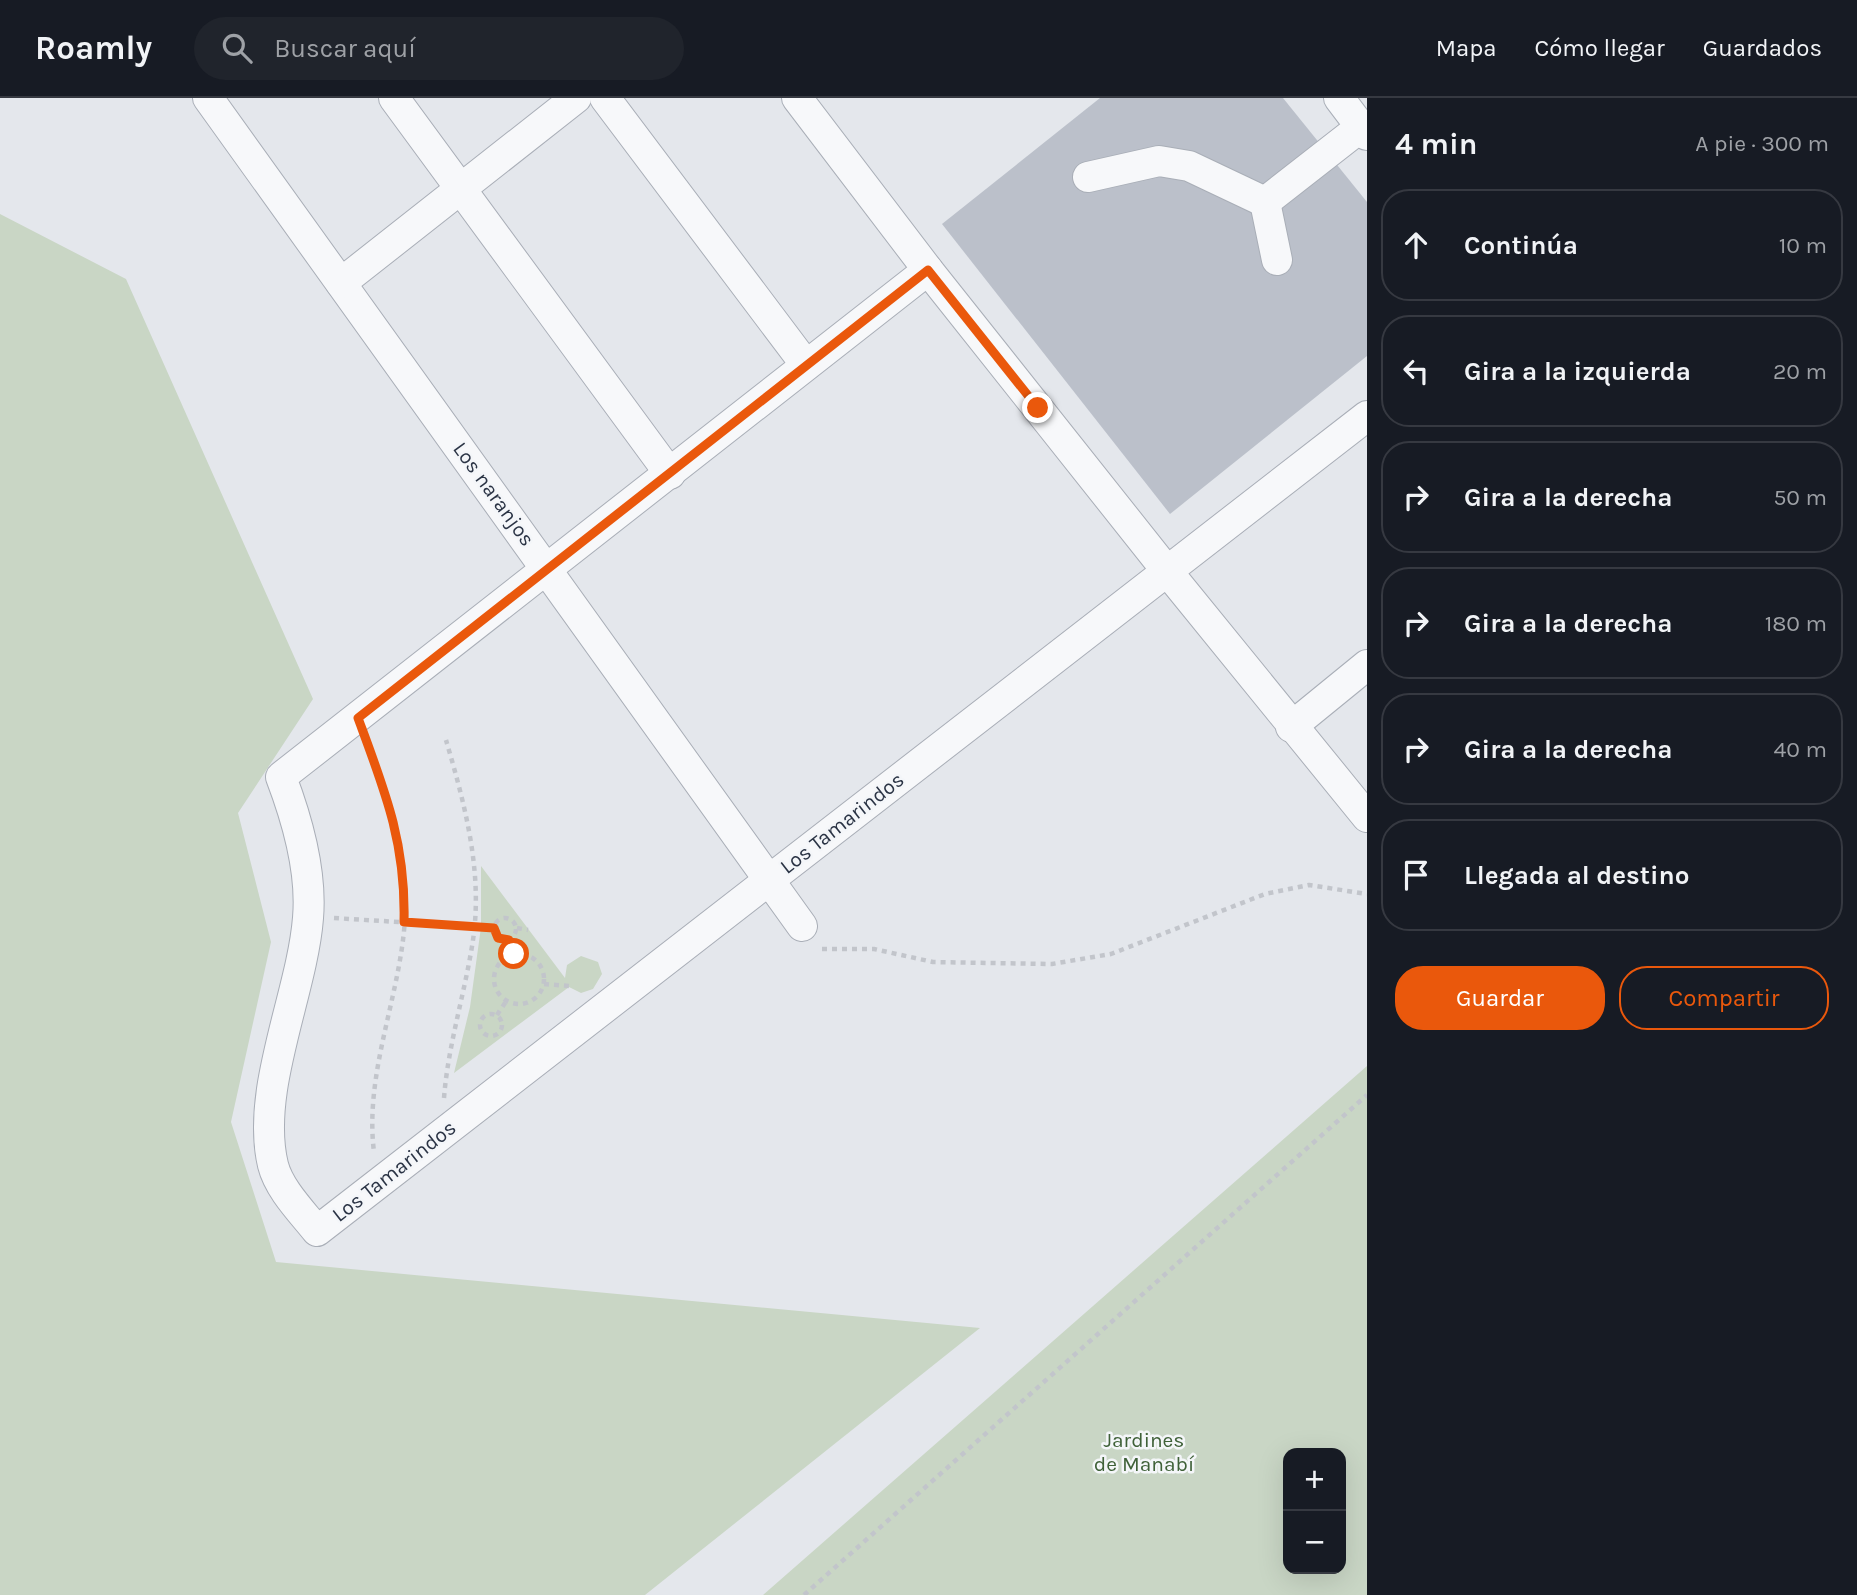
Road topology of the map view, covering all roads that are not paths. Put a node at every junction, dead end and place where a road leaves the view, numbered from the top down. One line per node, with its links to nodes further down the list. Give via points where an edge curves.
1 (208, 98): 13 (street, Los naranjos)
2 (394, 98): 9 (street)
3 (576, 98): 9 (street)
4 (605, 98): 14 (street)
5 (797, 98): 12 (street)
6 (1339, 98): 7 (street)
7 (1364, 131): 10 (street)
8 (1088, 177): 10 (street, via 1159,161 1189,166)
9 (461, 188): 13 (street); 16 (street)
10 (1265, 202): 11 (street)
11 (1277, 260)
12 (928, 270): 14 (street); 18 (street)
13 (341, 283): 17 (street, Los naranjos)
14 (806, 365): 16 (street)
15 (1367, 416): 18 (street, Los Tamarindos)
16 (670, 474): 17 (street)
17 (548, 570): 22 (street, Los naranjos); 22 (street, Los Tamarindos, via 281,777 298,833 308,916 278,1063 269,1139 274,1168 317,1231)
18 (1167, 571): 20 (street); 22 (street, Los Tamarindos)
19 (1367, 665): 20 (street)
20 (1291, 727): 21 (street)
21 (1367, 817)
22 (769, 880): 23 (street, Los naranjos)
23 (802, 926)

